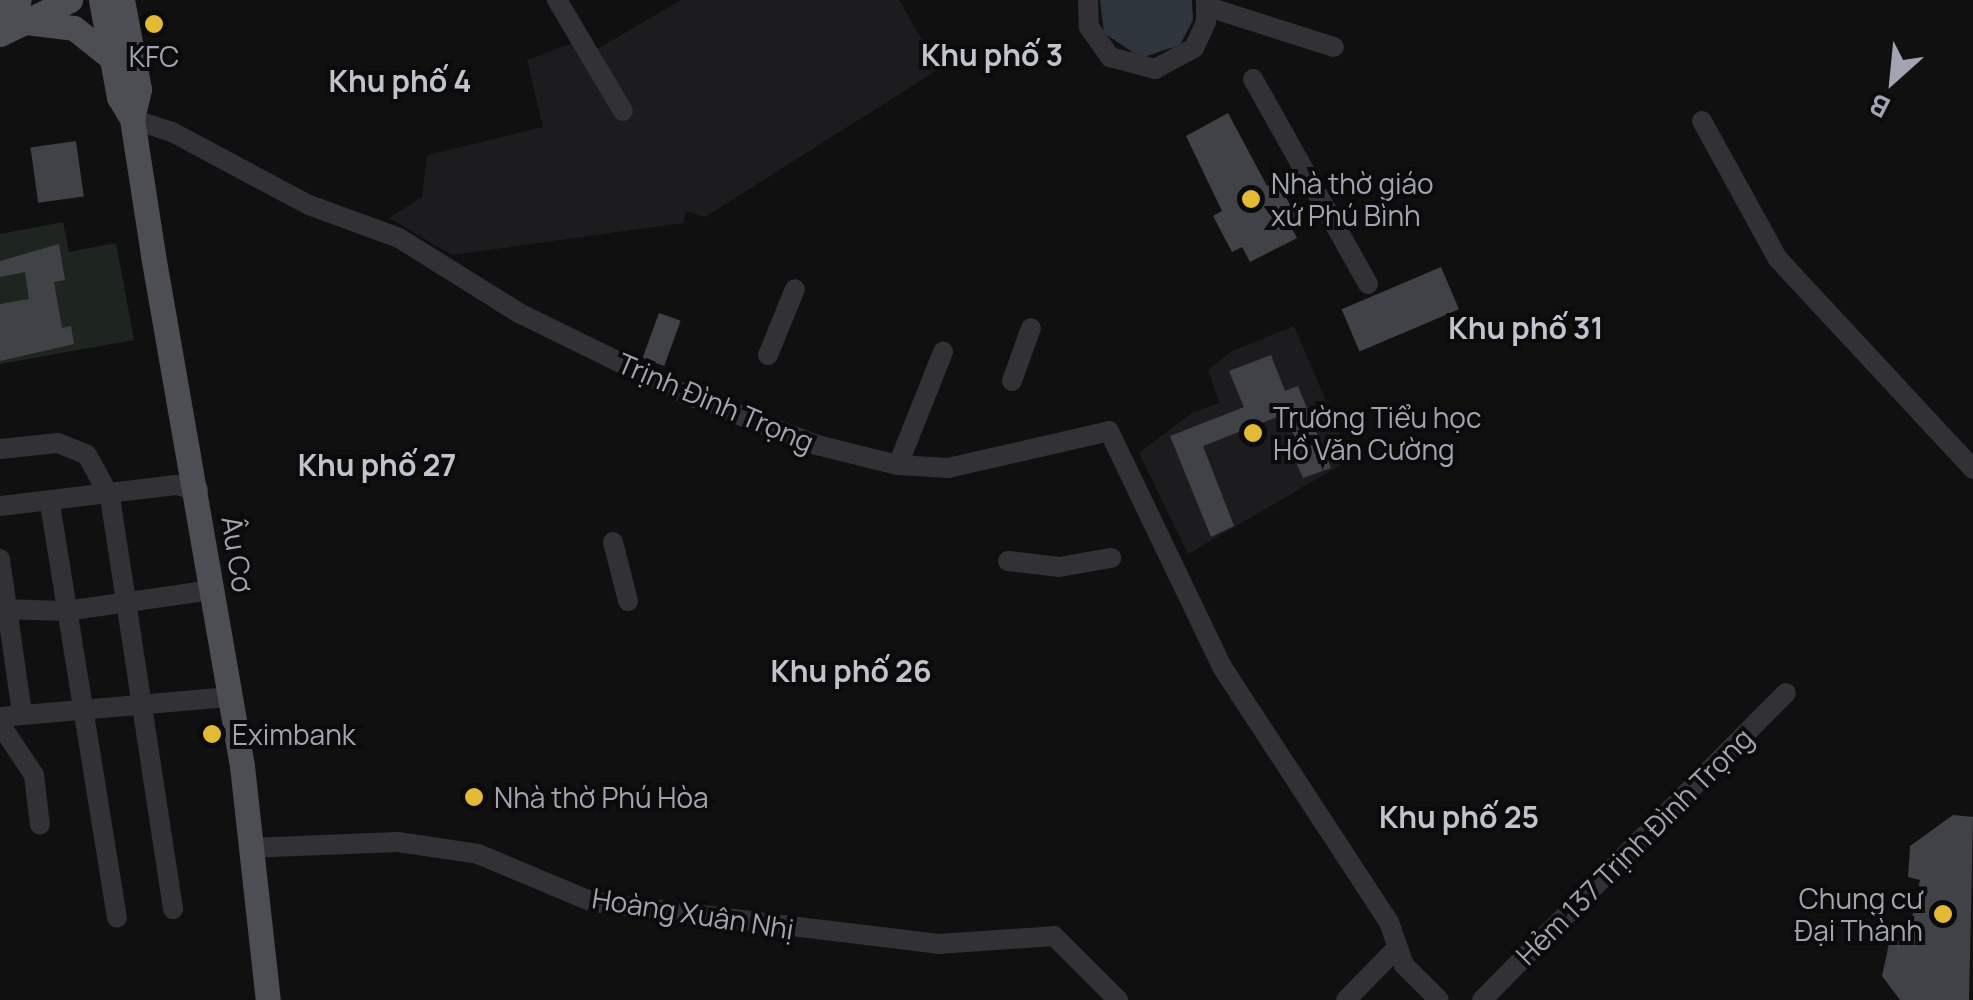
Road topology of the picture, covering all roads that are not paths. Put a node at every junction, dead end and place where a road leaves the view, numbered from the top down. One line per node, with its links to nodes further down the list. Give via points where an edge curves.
1 (70, 0): 8 (main road)
2 (102, 0): 12 (main road, Âu Cơ)
3 (122, 0): 12 (main road, Âu Cơ)
4 (137, 0): 12 (main road)
5 (557, 0): 14 (street)
6 (1088, 0): 7 (street, via 1097,44 1140,69 1170,66 1194,48)
7 (1207, 4): 11 (street)
8 (21, 6): 9 (main road); 10 (main road); 12 (main road)
9 (0, 10)
10 (0, 34)
11 (1334, 47)
12 (122, 56): 15 (main road, Âu Cơ, via 140,89)
13 (1253, 79): 17 (street)
14 (623, 110)
15 (132, 120): 24 (street, Trịnh Đình Trọng, via 172,132 309,205 399,238 519,313 684,394 784,435); 26 (main road, Âu Cơ)
16 (1702, 121): 25 (street, via 1778,259)
17 (1368, 284)
18 (795, 289): 21 (street)
19 (1031, 328): 22 (street)
20 (943, 352): 24 (street)
21 (768, 356)
22 (1012, 380)
23 (0, 448): 27 (street, via 58,443 87,456)
24 (898, 466): 49 (street, Trịnh Đình Trọng, via 966,465 1110,431 1222,667 1389,922)
25 (1973, 469)
26 (198, 490): 27 (street, via 176,485); 34 (main road, Âu Cơ)
27 (110, 497): 28 (street); 36 (street)
28 (50, 504): 29 (street); 38 (street)
29 (0, 506)
30 (613, 542): 35 (street)
31 (0, 558): 37 (street)
32 (1110, 558): 33 (street, via 1059,568)
33 (1008, 560)
34 (212, 590): 36 (street); 40 (main road, Âu Cơ)
35 (628, 602)
36 (128, 603): 38 (street); 41 (street)
37 (4, 610): 38 (street); 43 (street)
38 (66, 611): 42 (street)
39 (1786, 692): 54 (street, Hẻm 137 Trịnh Đình Trọng)
40 (230, 697): 41 (street); 46 (main road, Âu Cơ)
41 (143, 702): 42 (street); 47 (street)
42 (82, 705): 43 (street); 48 (street)
43 (22, 714): 44 (street)
44 (0, 721): 45 (street, via 34,775)
45 (40, 825)
46 (250, 848): 50 (main road, Âu Cơ); 51 (street, Hoàng Xuân Nhị, via 398,842 478,854 593,902 938,944 1054,936)
47 (173, 909)
48 (117, 918)
49 (1395, 950): 52 (street); 53 (street, Trịnh Đình Trọng)
50 (263, 998)
51 (1118, 1000)
52 (1346, 1000)
53 (1439, 1000)
54 (1482, 1000)

